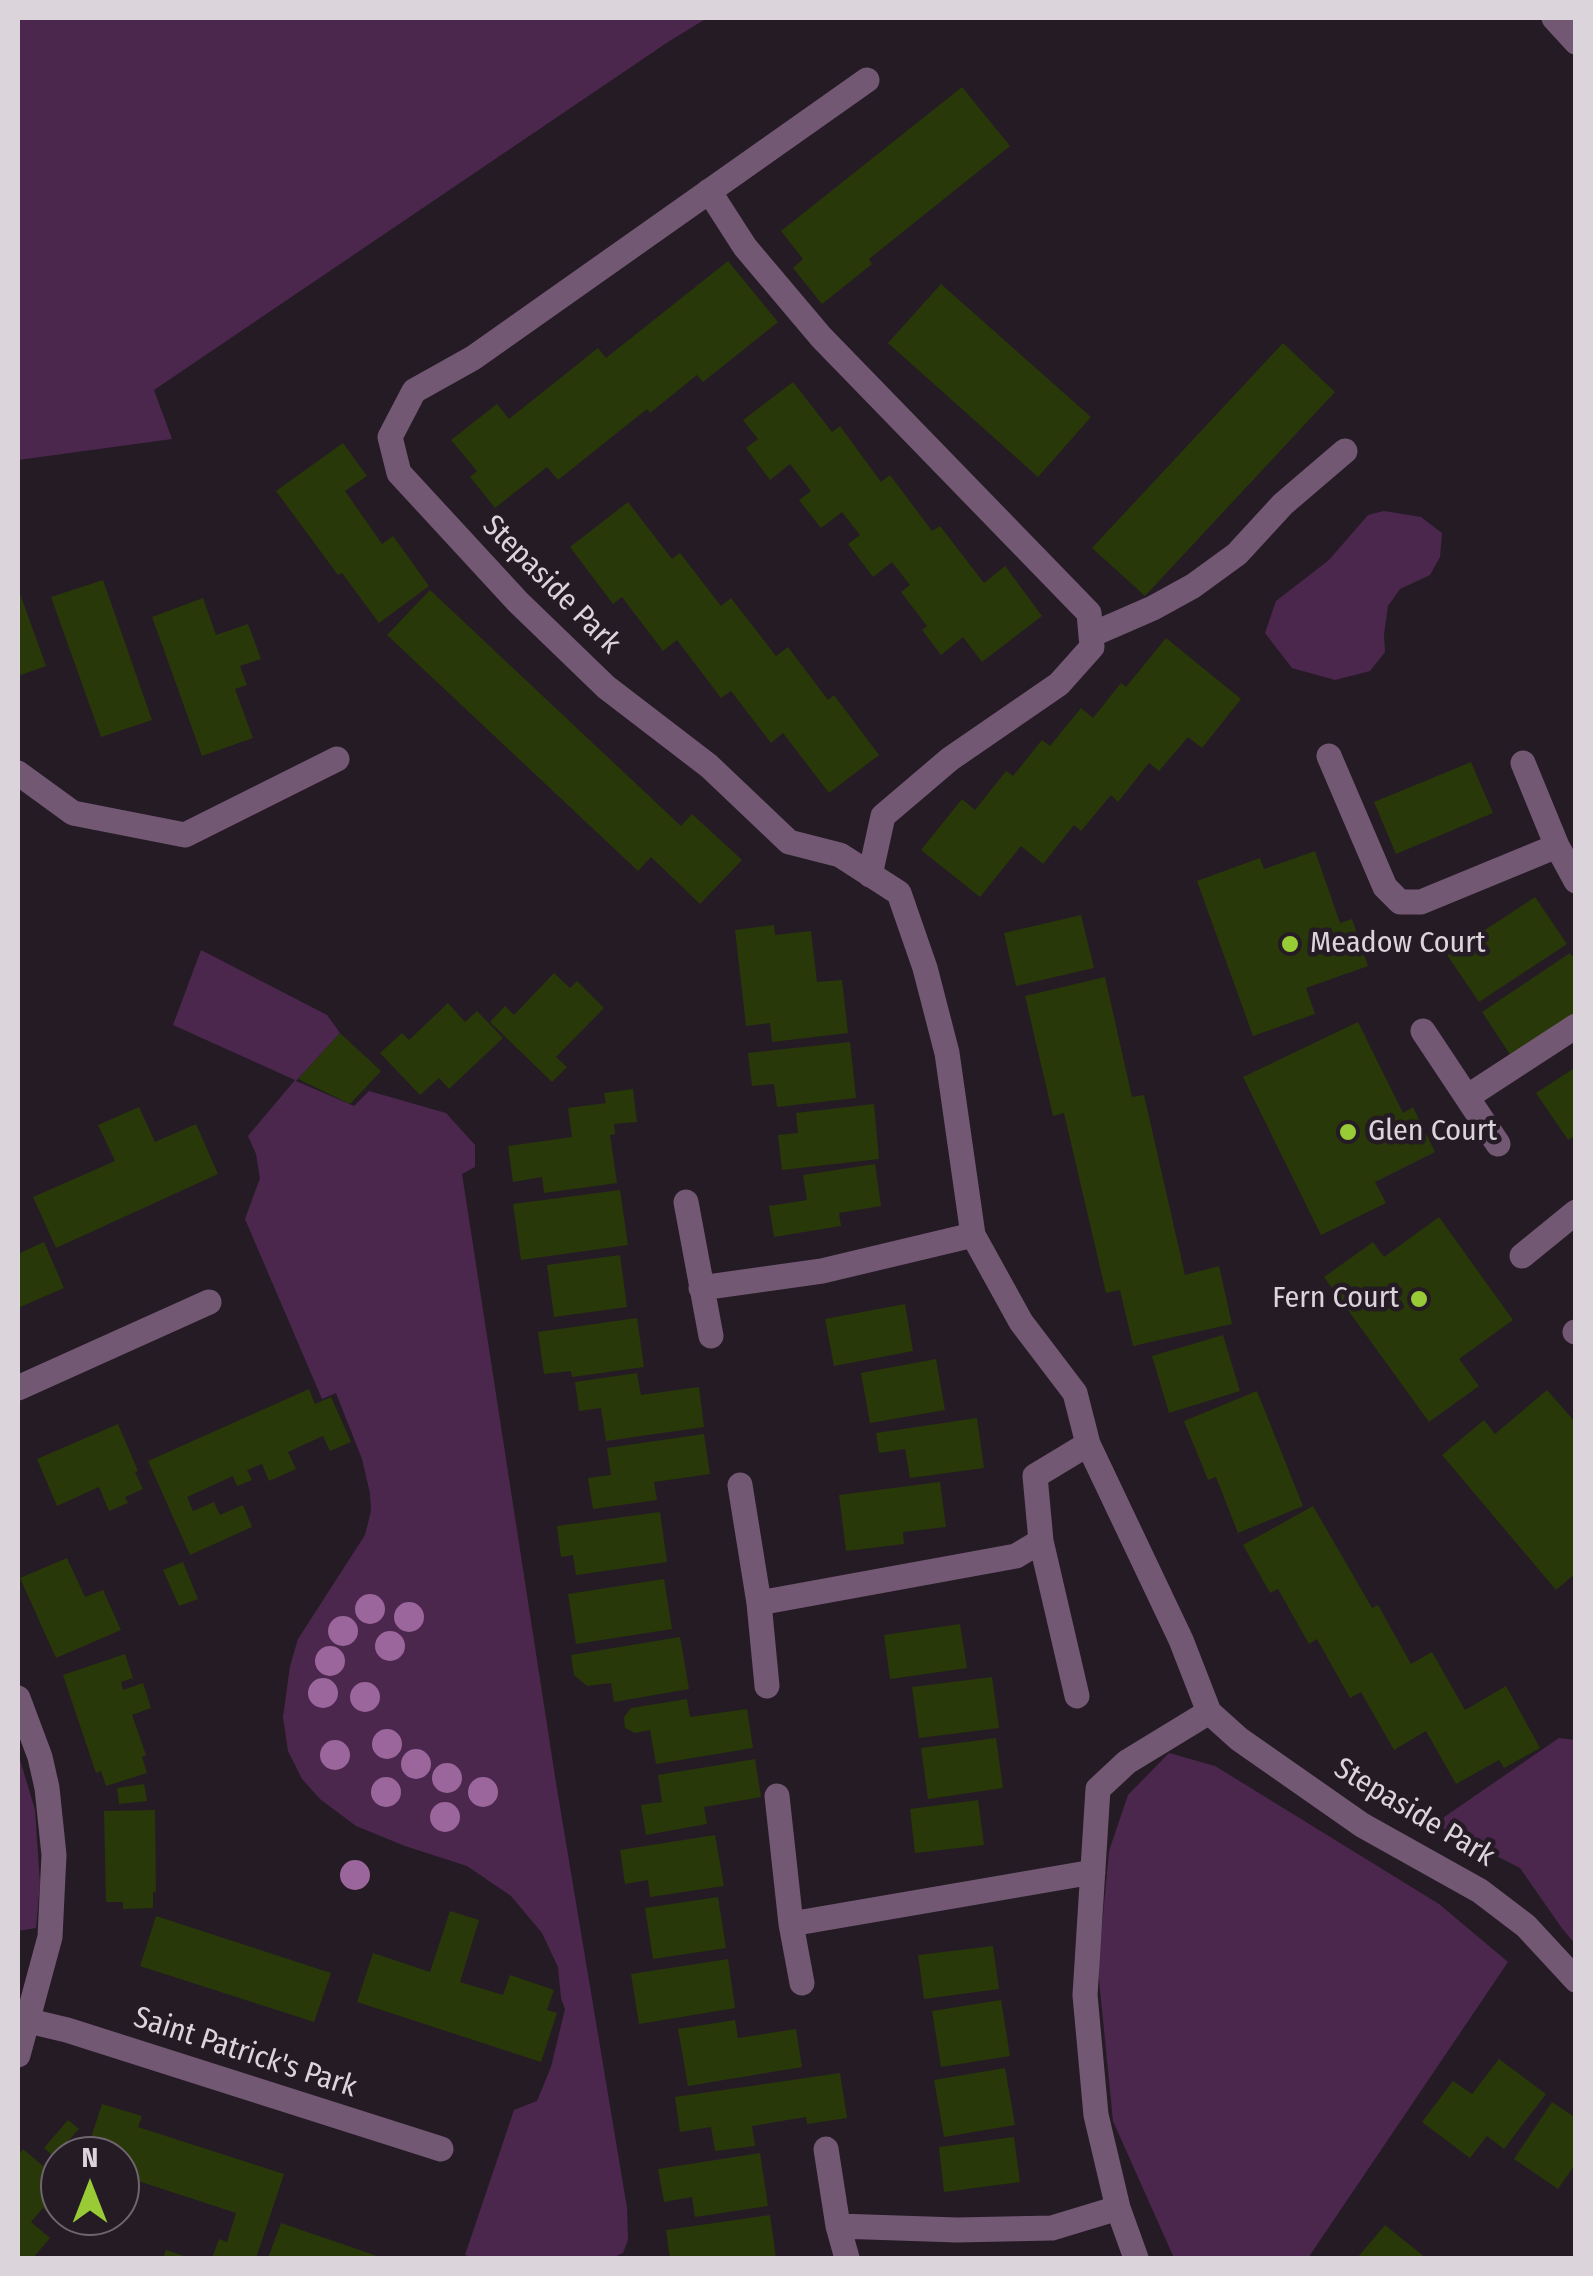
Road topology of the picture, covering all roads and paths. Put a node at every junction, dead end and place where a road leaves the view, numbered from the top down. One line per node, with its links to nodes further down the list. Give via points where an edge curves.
1 (1554, 18): 2 (street)
2 (1576, 42)
3 (866, 80): 4 (street, Stepaside Park)
4 (708, 191): 6 (street, via 744,247 821,337 1089,613); 12 (street, Stepaside Park, via 473,358 414,391 390,438 399,473 606,687 709,766 789,842 840,855)
5 (1345, 451): 6 (street, via 1237,554 1193,586)
6 (1091, 635): 12 (street, via 1092,647 1058,684 950,759 883,816)
7 (1329, 756): 11 (street, via 1385,887 1400,902 1421,902)
8 (337, 759): 10 (street, via 185,835 73,813)
9 (1523, 763): 11 (street)
10 (18, 773)
11 (1557, 846): 13 (street)
12 (870, 875): 20 (street, Stepaside Park, via 899,892 925,968 947,1052)
13 (1576, 880)
14 (1576, 1026): 16 (street)
15 (1423, 1031): 16 (street)
16 (1467, 1097): 17 (street)
17 (1498, 1144)
18 (686, 1202): 22 (street)
19 (1576, 1212): 21 (street)
20 (973, 1235): 22 (street, via 822,1270); 26 (street, Stepaside Park, via 1021,1322 1075,1392)
21 (1522, 1256)
22 (701, 1288): 24 (street)
23 (209, 1302): 25 (street)
24 (711, 1336)
25 (18, 1388)
26 (1088, 1444): 28 (street, via 1035,1476); 33 (street, Stepaside Park)
27 (740, 1485): 29 (street)
28 (1041, 1541): 29 (street, via 1016,1556); 31 (street)
29 (760, 1603): 30 (street)
30 (767, 1686)
31 (1077, 1696)
32 (18, 1698): 39 (street, via 40,1757 54,1855 50,1937)
33 (1210, 1712): 35 (street, via 1127,1762 1098,1789); 37 (street, Stepaside Park, via 1362,1825 1480,1890 1526,1926)
34 (777, 1796): 36 (street)
35 (1093, 1872): 36 (street); 43 (street, via 1087,2012 1096,2115)
36 (791, 1924): 38 (street)
37 (1576, 1980)
38 (802, 1983)
39 (29, 2021): 40 (street); 41 (street, Saint Patrick's Park)
40 (18, 2055)
41 (440, 2149)
42 (826, 2149): 44 (street)
43 (1118, 2208): 44 (street, via 1052,2228); 46 (street)
44 (838, 2226): 45 (street)
45 (846, 2258)
46 (1136, 2258)

